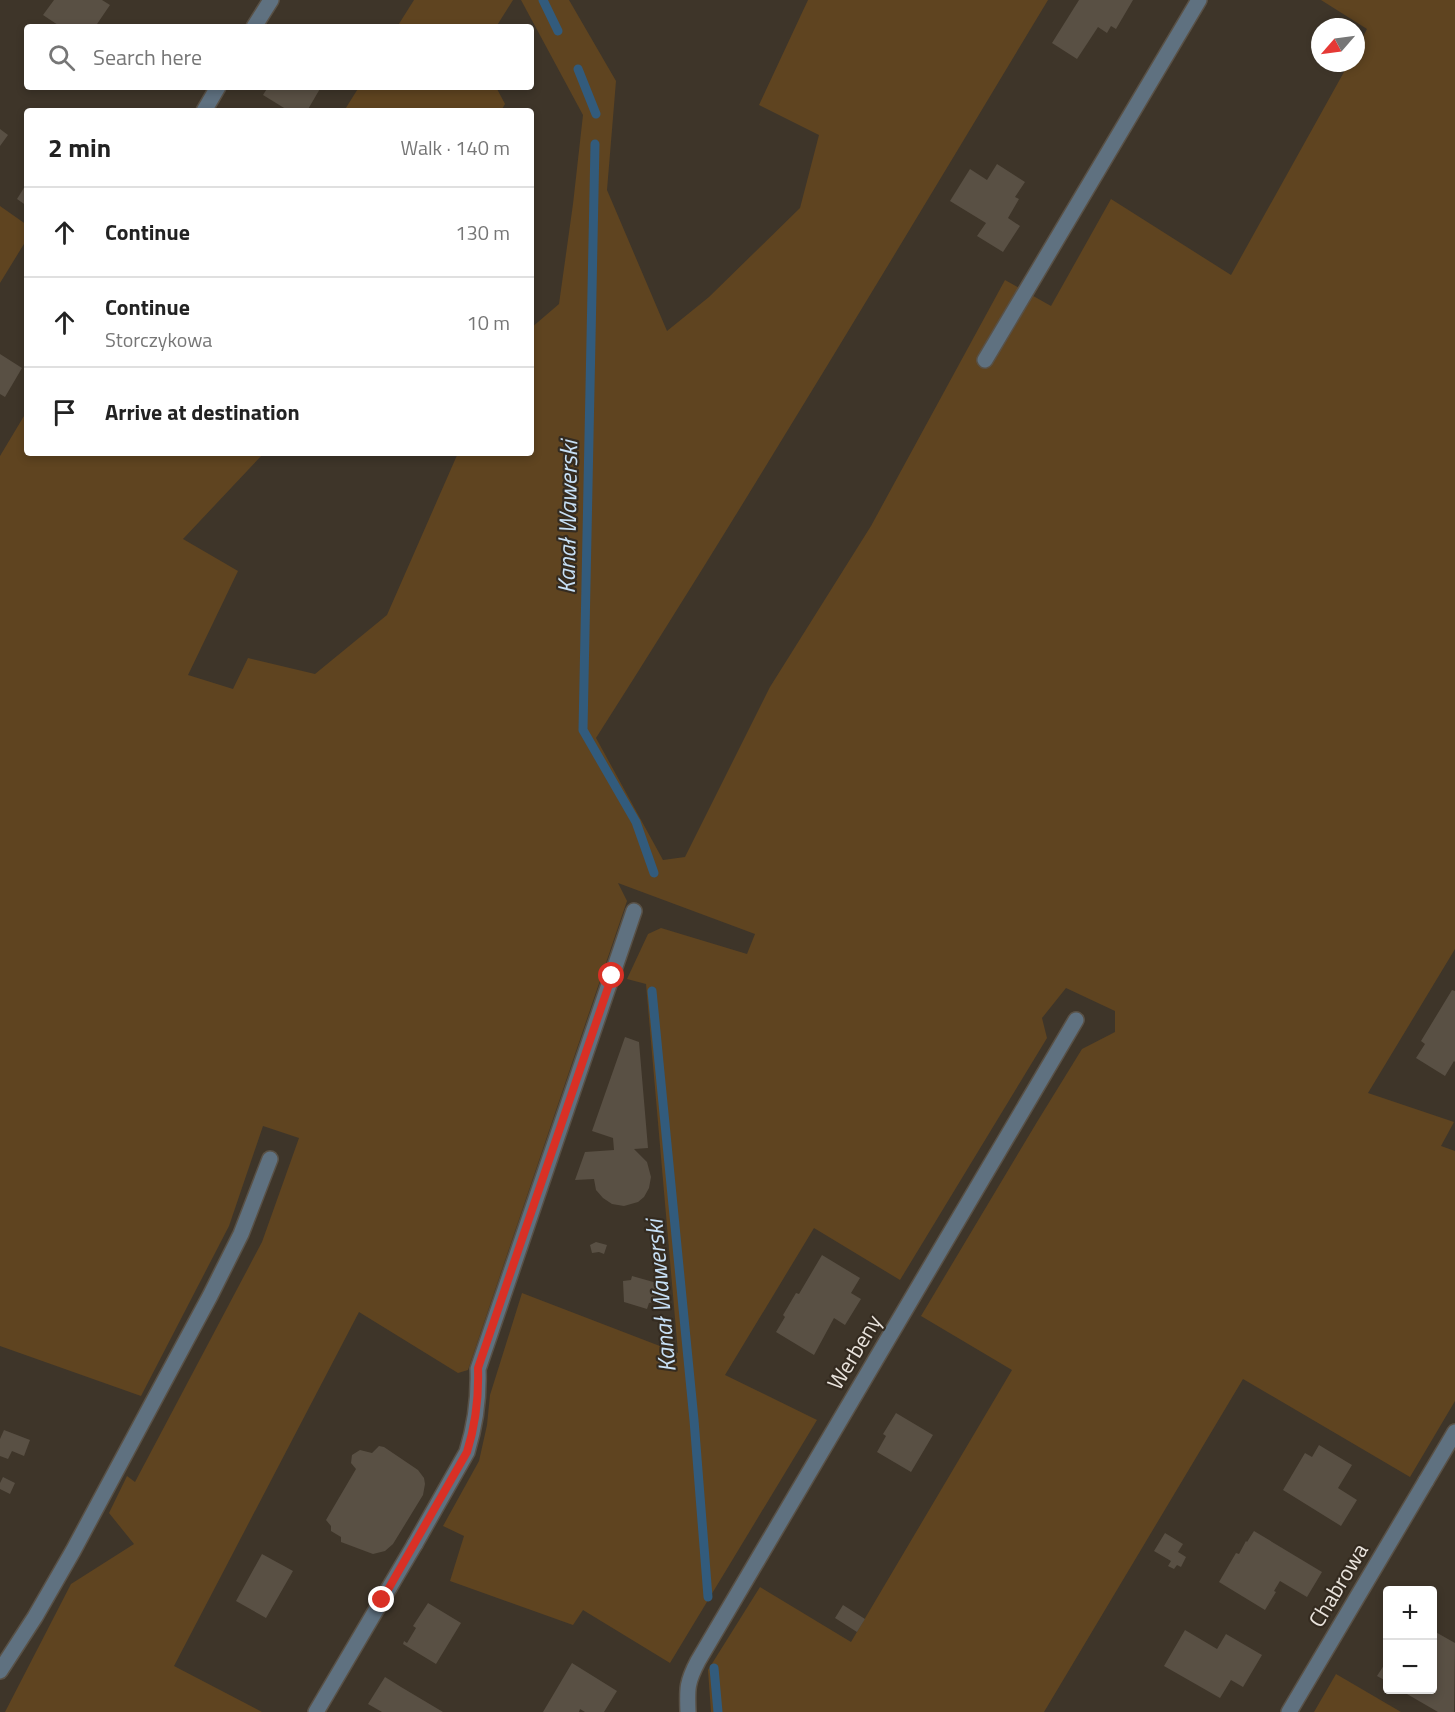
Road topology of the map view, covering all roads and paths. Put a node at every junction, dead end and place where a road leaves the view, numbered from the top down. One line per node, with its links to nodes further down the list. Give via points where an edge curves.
1 (271, 0): 3 (street)
2 (1199, 0): 6 (street)
3 (257, 24)
4 (216, 90): 5 (street)
5 (206, 108)
6 (985, 360)
7 (634, 911): 12 (street, via 478,1368 467,1452)
8 (1076, 1020): 13 (street, Werbeny, via 698,1661 689,1678)
9 (270, 1159): 11 (street, via 241,1234 210,1296 73,1551)
10 (1455, 1432): 14 (street, Chabrowa)
11 (0, 1671)
12 (316, 1712)
13 (688, 1712)
14 (1289, 1712)

